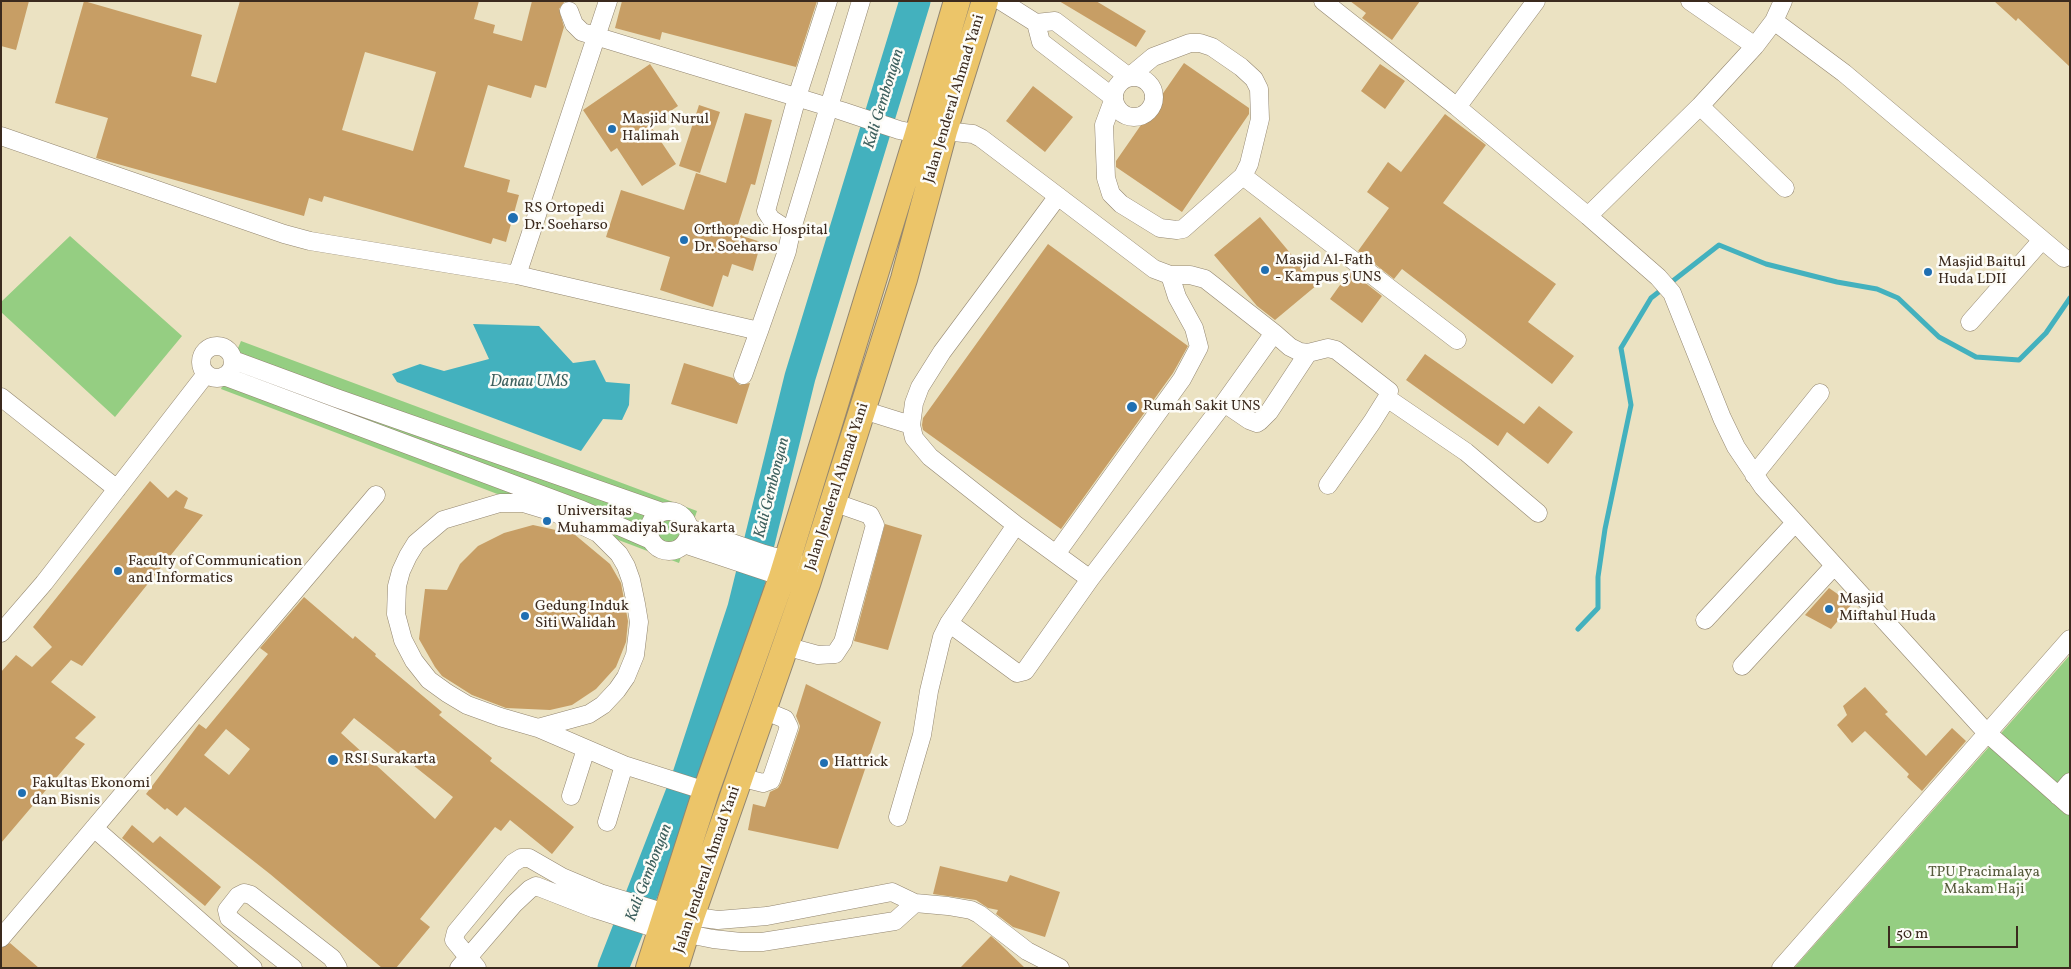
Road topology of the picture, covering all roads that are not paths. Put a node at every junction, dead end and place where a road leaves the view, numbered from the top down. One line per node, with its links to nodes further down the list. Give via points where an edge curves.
1 (608, 1): 14 (street)
2 (828, 1): 17 (street)
3 (861, 1): 21 (street)
4 (957, 1): 23 (highway, Jalan Jenderal Ahmad Yani)
5 (985, 1): 22 (highway, Jalan Jenderal Ahmad Yani)
6 (1001, 1): 13 (street)
7 (1323, 1): 20 (street)
8 (1536, 1): 20 (street)
9 (1690, 1): 15 (street)
10 (1783, 1): 12 (street)
11 (569, 11): 14 (street, via 578,28)
12 (1774, 21): 15 (street); 30 (street, via 1844,74)
13 (1036, 23): 16 (street, via 1055,21); 18 (street, via 1041,42)
14 (597, 37): 17 (street); 33 (street)
15 (1755, 46): 19 (street)
16 (1129, 77): 18 (street, via 1115,89); 18 (street, via 1146,80 1152,87 1155,96 1148,113 1130,118 1116,107); 25 (street, via 1153,57 1190,43 1212,47 1241,67 1259,89 1260,119)
17 (797, 97): 21 (street); 29 (street, via 766,211)
18 (1114, 98): 25 (street, via 1104,125 1106,178 1112,194 1134,212 1166,230 1183,229)
19 (1700, 106): 26 (street); 28 (street)
20 (1457, 107): 28 (street)
21 (835, 109): 23 (street); 29 (street)
22 (944, 131): 23 (street); 27 (street, via 982,138); 35 (highway, Jalan Jenderal Ahmad Yani)
23 (908, 132): 32 (highway, Jalan Jenderal Ahmad Yani)
24 (1, 136): 33 (street, via 292,236)
25 (1243, 176): 39 (street)
26 (1785, 188)
27 (1058, 196): 34 (street, via 1154,269); 50 (street, via 920,386)
28 (1588, 216): 51 (street, via 1672,293 1722,418)
29 (791, 232): 37 (street, via 782,268)
30 (2042, 240): 31 (street); 36 (street)
31 (2064, 258)
32 (876, 272): 35 (highway); 64 (highway, Jalan Jenderal Ahmad Yani)
33 (517, 275): 37 (street)
34 (1170, 275): 38 (street, via 1205,279); 63 (street, via 1199,347 1182,379)
35 (904, 279): 49 (highway, Jalan Jenderal Ahmad Yani)
36 (1970, 322)
37 (759, 331): 43 (street)
38 (1274, 333): 40 (street, via 1296,351); 48 (street)
39 (1457, 340)
40 (1308, 353): 47 (street, via 1328,348 1336,350 1386,386 1389,391); 48 (street, via 1270,412 1257,423)
41 (233, 360): 42 (street, via 224,348 210,348 202,360); 44 (street, via 231,369); 56 (street)
42 (206, 374): 44 (street, via 215,378); 53 (street)
43 (743, 375)
44 (224, 376): 58 (street)
45 (1820, 393): 51 (street)
46 (1, 396): 53 (street)
47 (1387, 398): 52 (street); 57 (street, via 1466,452)
48 (1224, 402): 67 (street)
49 (862, 410): 50 (street); 55 (highway, Jalan Jenderal Ahmad Yani)
50 (911, 425): 60 (street, via 914,438 930,457)
51 (1754, 475): 59 (street)
52 (1328, 484)
53 (117, 489): 70 (street, via 44,584)
54 (376, 495): 84 (street)
55 (833, 502): 66 (highway, Jalan Jenderal Ahmad Yani); 72 (street, via 870,515 875,525 843,642 835,654 818,655)
56 (662, 512): 61 (street, via 668,510 684,517); 62 (street, via 650,524)
57 (1538, 513)
58 (580, 516): 62 (street); 74 (street, via 608,542 626,566 639,622 636,648 626,677 603,705 590,714); 74 (street, via 523,503 500,503 461,513 443,520 416,543 401,570 397,586 396,614 403,640 429,680 467,705)
59 (1795, 523): 65 (street); 68 (street)
60 (1016, 525): 63 (street); 69 (street)
61 (686, 536): 62 (street, via 674,550 659,548); 64 (street)
62 (651, 540)
63 (1056, 554): 67 (street)
64 (772, 565): 66 (street); 79 (highway, Jalan Jenderal Ahmad Yani)
65 (1834, 566): 73 (street); 75 (street)
66 (810, 575): 72 (highway, Jalan Jenderal Ahmad Yani)
67 (1090, 579): 69 (street, via 1022,673 1017,673)
68 (1705, 620)
69 (948, 623): 82 (street, via 938,649 922,735)
70 (1, 633)
71 (2070, 638): 75 (street)
72 (785, 646): 87 (highway, Jalan Jenderal Ahmad Yani, via 739,777)
73 (1742, 666)
74 (538, 728): 76 (street)
75 (1986, 732): 81 (street); 96 (street)
76 (586, 749): 77 (street); 80 (street)
77 (624, 765): 79 (street); 83 (street)
78 (2070, 782): 81 (street)
79 (700, 789): 87 (highway, Jalan Jenderal Ahmad Yani)
80 (571, 796)
81 (2064, 801)
82 (898, 817)
83 (607, 822)
84 (94, 828): 88 (street); 90 (street)
85 (597, 901): 87 (street); 89 (street, via 536,886 514,904); 89 (street, via 562,877 528,858 521,858 512,863 456,932 454,940)
86 (915, 903): 87 (street, via 892,892 767,916); 87 (street, via 895,921 762,942 741,942); 95 (street, via 948,906 980,914 1027,951)
87 (676, 923): 93 (highway, Jalan Jenderal Ahmad Yani); 94 (highway, Jalan Jenderal Ahmad Yani)
88 (1, 938)
89 (468, 964)
90 (253, 968)
91 (293, 968): 92 (street, via 229,918 227,910 238,896 244,893 251,895 332,958)
92 (338, 968)
93 (649, 968)
94 (675, 968)
95 (1060, 968)
96 (1781, 968)

